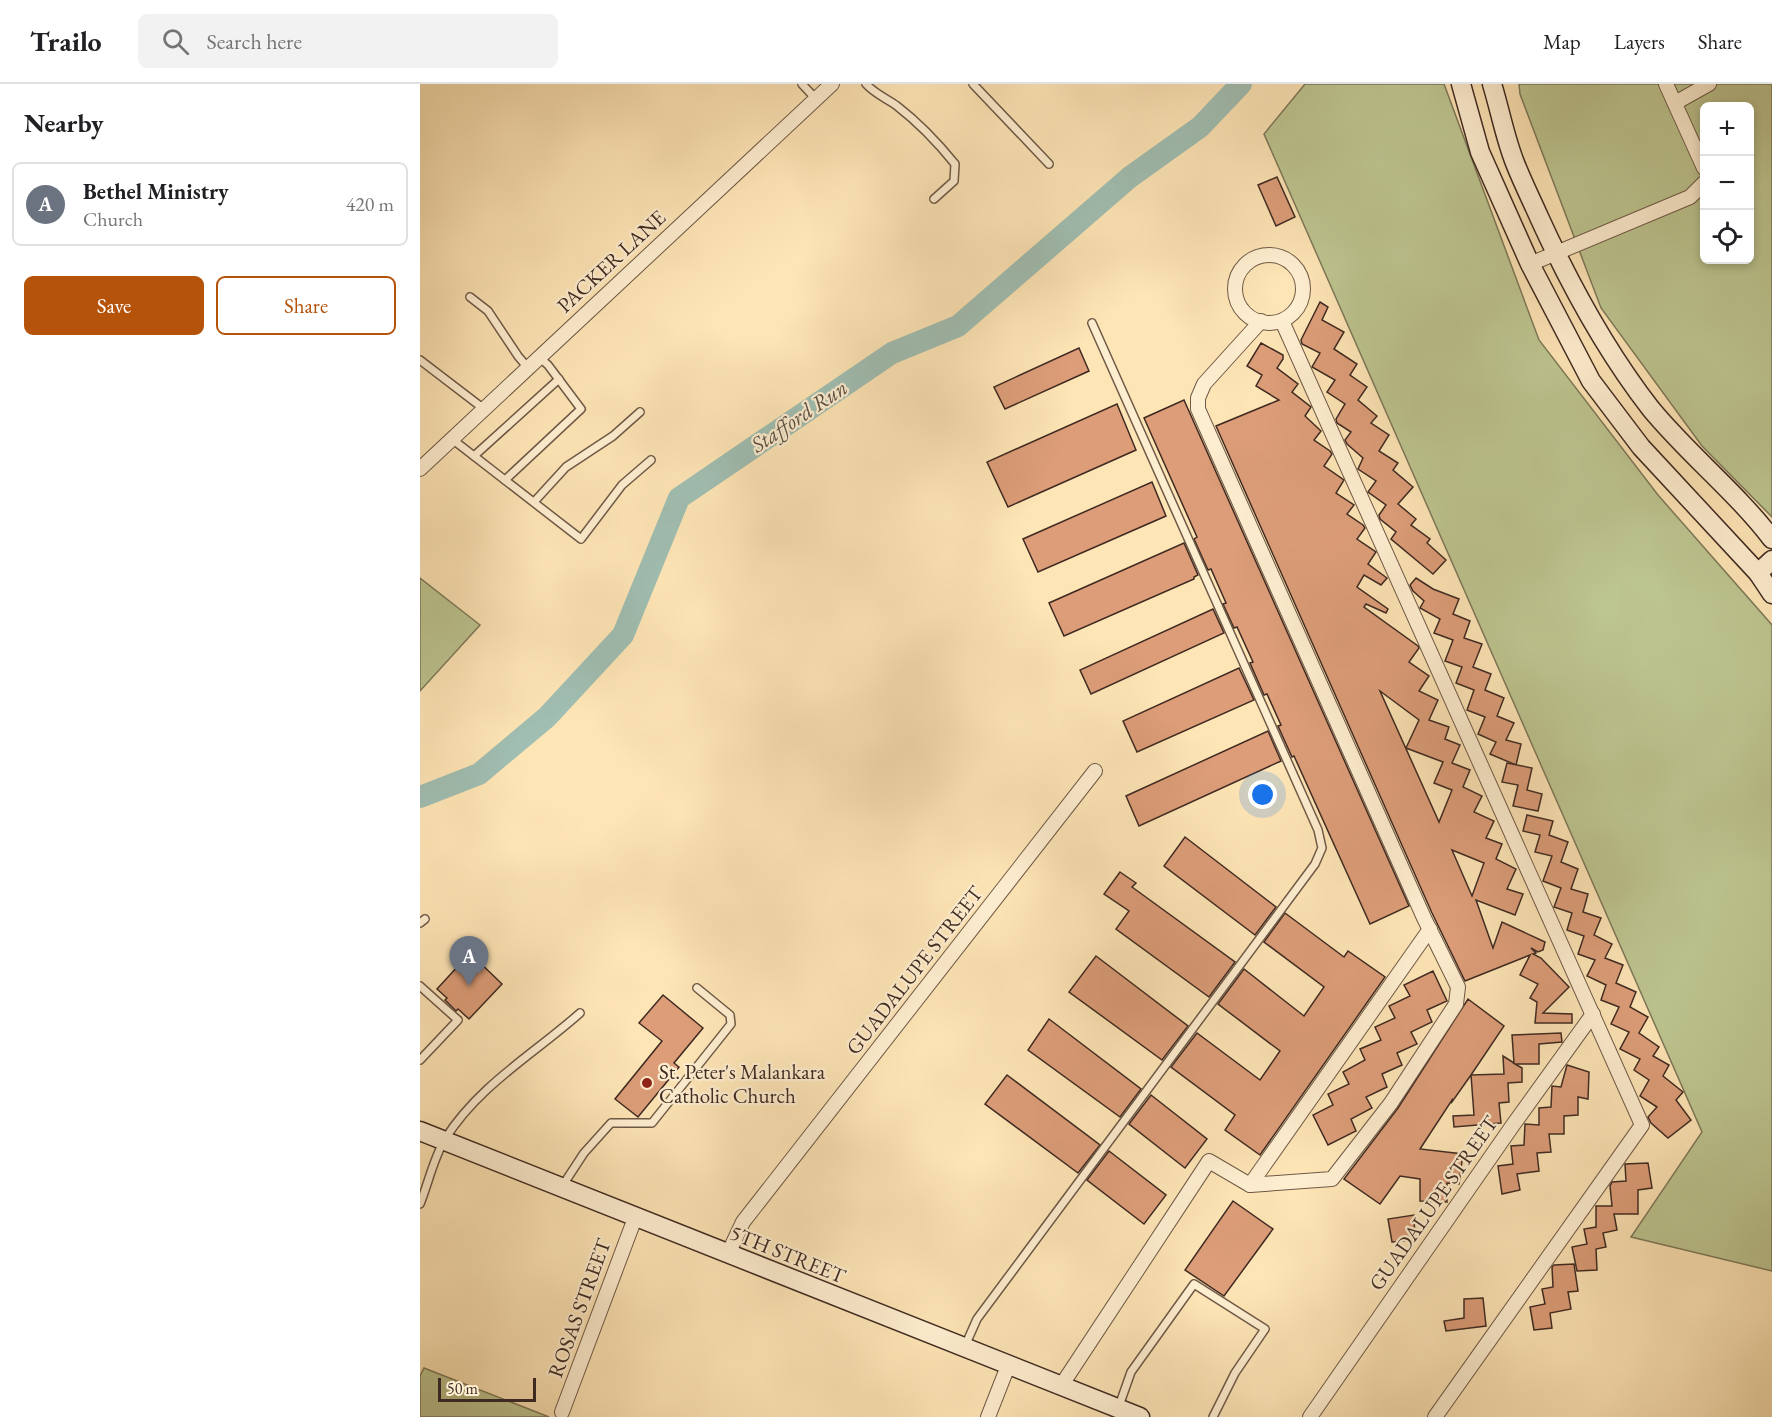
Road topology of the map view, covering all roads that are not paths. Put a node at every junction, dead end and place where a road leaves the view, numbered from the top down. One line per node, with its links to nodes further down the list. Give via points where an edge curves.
1 (802, 84): 9 (lane)
2 (832, 84): 9 (street, PACKER LANE)
3 (866, 84): 14 (lane, via 934,138 955,164 954,181)
4 (973, 84): 12 (lane)
5 (1461, 84): 16 (main road, via 1480,153)
6 (1492, 84): 15 (main road, via 1515,162)
7 (1666, 84): 10 (street)
8 (1709, 84): 10 (street)
9 (816, 99): 21 (street, PACKER LANE)
10 (1675, 102): 11 (street)
11 (1700, 159)
12 (1049, 164)
13 (1700, 187): 15 (street, via 1690,197)
14 (934, 200)
15 (1555, 252): 16 (street); 33 (main road, via 1622,370 1685,449)
16 (1530, 264): 35 (main road, via 1592,381 1641,447)
17 (470, 297): 23 (lane, via 488,311)
18 (1261, 321): 19 (street); 19 (street, via 1248,316 1237,302 1234,284 1241,268 1255,257 1273,254 1289,261 1300,275 1303,293 1296,309); 38 (street, via 1204,384 1198,409)
19 (1282, 321): 42 (street)
20 (1092, 323): 51 (lane, via 1318,830 1322,848 1315,864 977,1319)
21 (539, 357): 23 (street, PACKER LANE); 24 (lane)
22 (420, 360): 25 (lane)
23 (528, 368): 25 (street, PACKER LANE)
24 (559, 379): 28 (lane); 31 (lane, via 581,409)
25 (484, 409): 27 (street, PACKER LANE)
26 (640, 412): 32 (lane, via 613,436 566,467)
27 (452, 439): 28 (lane); 30 (street, PACKER LANE)
28 (474, 456): 31 (lane)
29 (651, 460): 32 (lane, via 622,485 581,539)
30 (420, 469)
31 (505, 480): 32 (lane)
32 (534, 502)
33 (1772, 538)
34 (1772, 560): 35 (main road)
35 (1758, 573): 36 (main road)
36 (1772, 594)
37 (1095, 771): 50 (street, GUADALUPE STREET, via 743,1222)
38 (1430, 929): 46 (street); 46 (street, via 1458,987 1456,1004 1391,1103 1332,1179)
39 (420, 986): 43 (lane, via 458,1020)
40 (696, 988): 47 (lane, via 730,1015 731,1024 652,1123 611,1123 584,1153)
41 (580, 1013): 45 (lane, via 470,1106)
42 (1593, 1014): 59 (street, GUADALUPE STREET); 60 (street, via 1642,1125)
43 (420, 1060)
44 (420, 1131): 45 (main road, 5TH STREET)
45 (444, 1140): 47 (main road, 5TH STREET); 48 (lane)
46 (1250, 1185): 53 (street, via 1209,1161)
47 (562, 1187): 49 (main road, 5TH STREET)
48 (420, 1204)
49 (635, 1218): 50 (main road, 5TH STREET); 55 (street, ROSAS STREET)
50 (728, 1254): 51 (main road, 5TH STREET)
51 (964, 1348): 52 (main road, 5TH STREET)
52 (1008, 1366): 53 (main road, 5TH STREET); 56 (street)
53 (1061, 1386): 54 (main road, 5TH STREET)
54 (1118, 1409): 57 (main road, 5TH STREET); 58 (lane, via 1131,1372 1194,1284 1266,1329 1235,1372)
55 (562, 1412)
56 (988, 1417)
57 (1140, 1417)
58 (1214, 1417)
59 (1310, 1417)
60 (1436, 1417)

